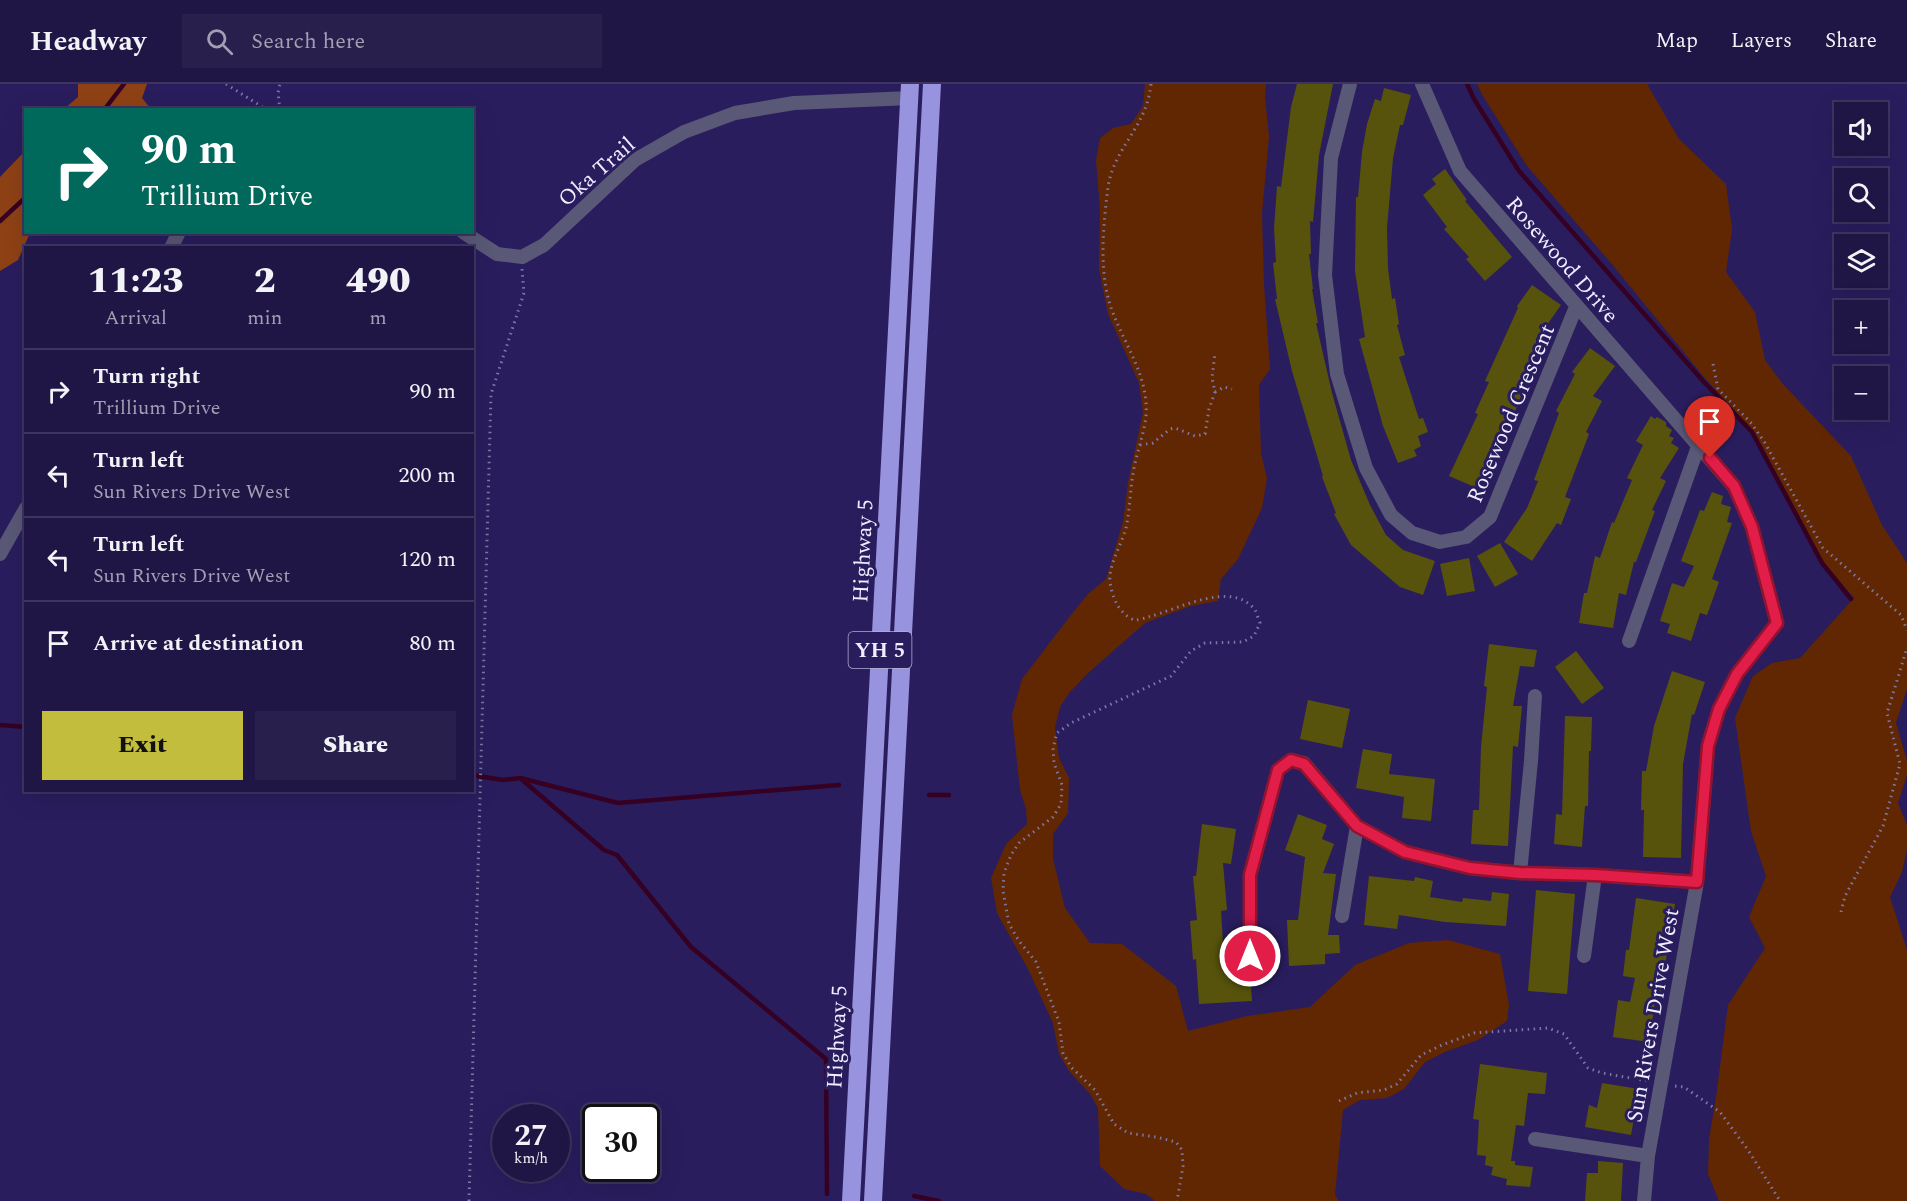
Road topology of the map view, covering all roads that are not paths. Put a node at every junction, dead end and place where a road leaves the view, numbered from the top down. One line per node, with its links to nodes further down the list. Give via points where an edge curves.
1 (932, 84): 22 (highway, Highway 5 / YH 5)
2 (1350, 84): 6 (street, Rosewood Crescent, via 1331,158 1325,275 1337,374 1366,468 1391,515 1412,533 1440,542 1466,537 1490,517)
3 (1422, 84): 6 (street, Rosewood Drive, via 1460,171)
4 (910, 91): 5 (street, Oka Trail, via 735,113 684,132 635,160 544,245 522,257 497,254); 21 (highway, Highway 5 / YH 5)
5 (466, 234)
6 (1576, 307): 7 (street, Rosewood Drive)
7 (1699, 444): 10 (street); 15 (street, Sun Rivers Drive West, via 1734,486 1752,527 1777,623 1737,674 1719,709 1708,746)
8 (24, 512): 9 (street)
9 (0, 554)
10 (1629, 641)
11 (1534, 696): 13 (street)
12 (1357, 826): 13 (street, via 1405,852 1470,868); 16 (street); 17 (street, via 1304,764 1291,760 1278,770 1250,875)
13 (1520, 873): 14 (street)
14 (1595, 875): 15 (street); 18 (street)
15 (1697, 882): 20 (street, Sun Rivers Drive West)
16 (1342, 916)
17 (1250, 956)
18 (1584, 956)
19 (1535, 1139): 20 (street)
20 (1648, 1156): 23 (street, Sun Rivers Drive West)
21 (851, 1201)
22 (873, 1201)
23 (1644, 1201)

